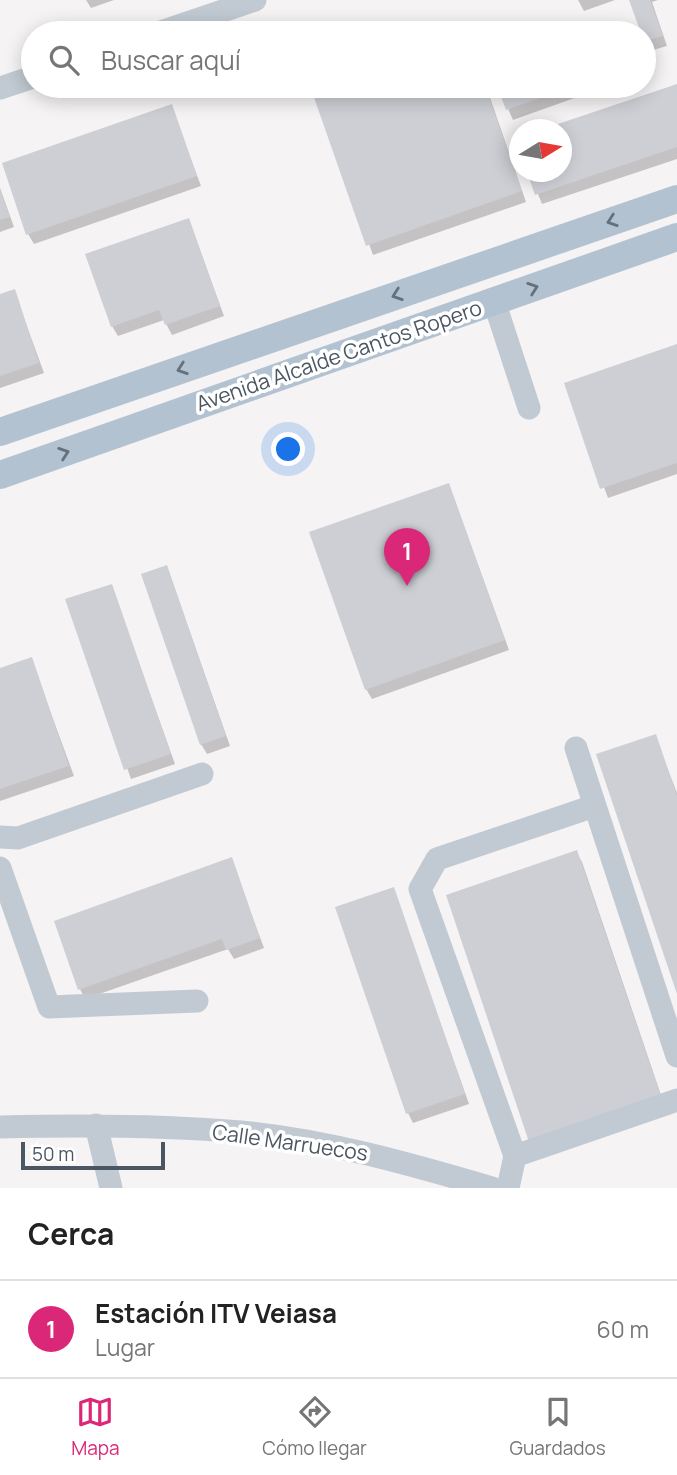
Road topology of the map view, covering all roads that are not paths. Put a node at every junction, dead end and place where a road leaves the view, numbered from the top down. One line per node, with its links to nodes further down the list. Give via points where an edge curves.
1 (255, 0): 2 (street)
2 (193, 21)
3 (21, 80): 4 (street)
4 (0, 88)
5 (677, 199): 9 (main road, Avenida Alcalde Cantos Ropero, one-way to 9)
6 (677, 237): 7 (main road, Avenida Alcalde Cantos Ropero, one-way to 6)
7 (494, 301): 8 (street); 10 (main road, Avenida Alcalde Cantos Ropero, one-way to 7)
8 (529, 408)
9 (0, 432)
10 (0, 475)
11 (576, 748): 13 (street)
12 (202, 774): 14 (street, via 18,838)
13 (594, 806): 17 (street); 21 (street, via 437,859 420,889)
14 (0, 837)
15 (0, 868): 16 (street, via 49,1007)
16 (197, 1001)
17 (677, 1056)
18 (677, 1100): 21 (street)
19 (96, 1125): 20 (street, Calle Marruecos); 22 (street); 23 (street, Calle Marruecos, via 243,1132 385,1157)
20 (0, 1127)
21 (515, 1156): 24 (street)
22 (111, 1188)
23 (492, 1188)
24 (508, 1188)

